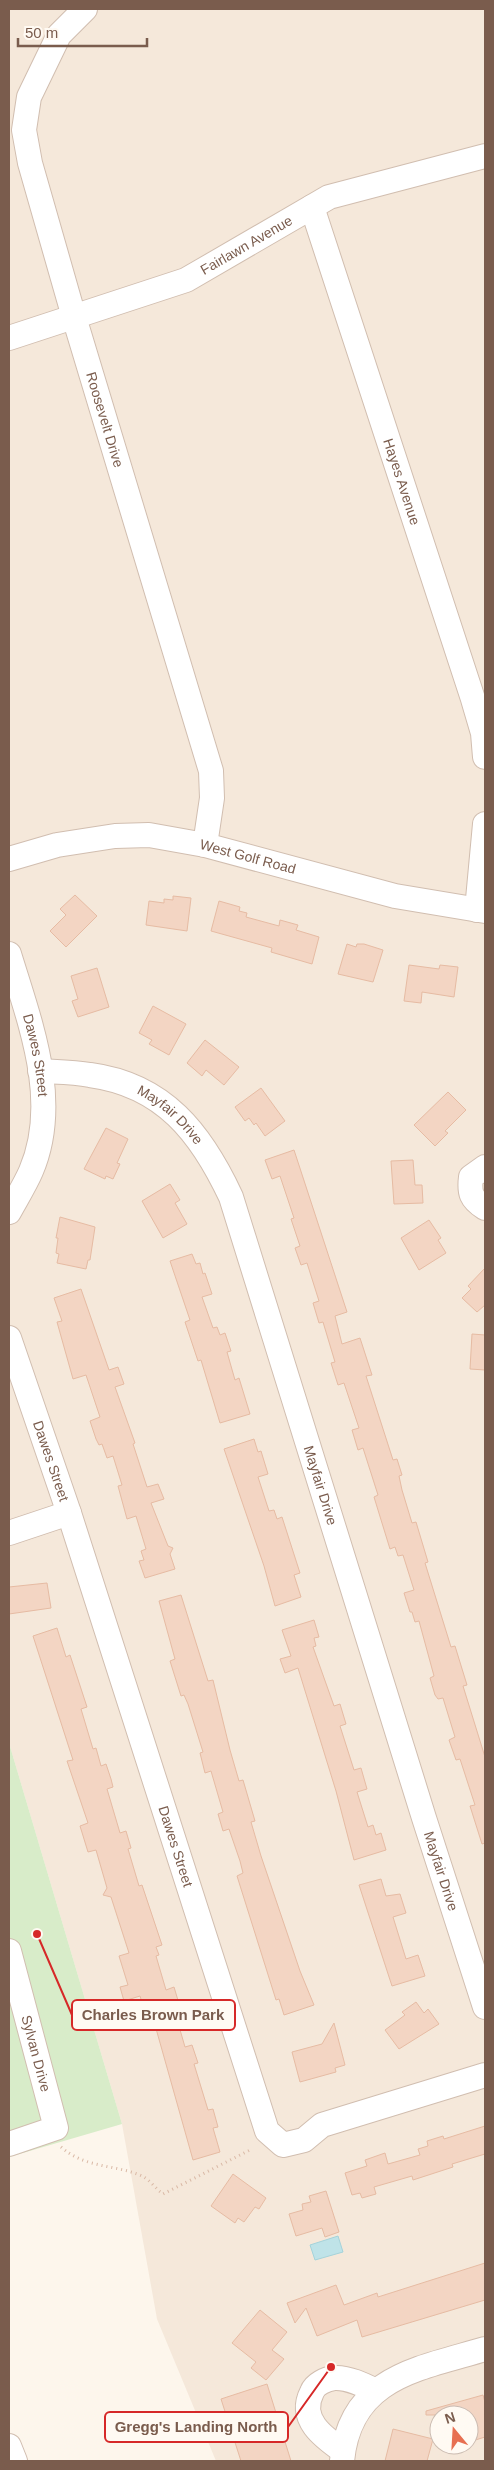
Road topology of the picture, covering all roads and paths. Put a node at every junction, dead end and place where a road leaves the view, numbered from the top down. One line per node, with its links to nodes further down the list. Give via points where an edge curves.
1 (85, 9): 2 (street, Roosevelt Drive, via 58,35)
2 (17, 118): 5 (street, Roosevelt Drive, via 24,130 30,163)
3 (485, 156): 4 (street, Fairlawn Avenue, via 329,197)
4 (312, 207): 5 (street, Fairlawn Avenue, via 186,280); 7 (street, Hayes Avenue, via 473,699 483,733)
5 (74, 317): 6 (street, Fairlawn Avenue); 9 (street, Roosevelt Drive, via 211,771 212,798)
6 (9, 338)
7 (485, 757)
8 (485, 824): 11 (street)
9 (205, 845): 10 (street, West Golf Road, via 149,835 115,836 57,845); 11 (street, West Golf Road, via 394,896)
10 (9, 859)
11 (481, 910)
12 (9, 954): 13 (street, Dawes Street, via 28,1015)
13 (40, 1071): 16 (street, Dawes Street, via 44,1087 42,1130 31,1170); 21 (street, Mayfair Drive, via 91,1074 148,1092 175,1112 196,1134 219,1171 231,1197)
14 (485, 1167): 15 (street, via 471,1177 469,1190 473,1200)
15 (485, 1208)
16 (9, 1212)
17 (9, 1338): 18 (street, Dawes Street)
18 (69, 1513): 19 (street); 22 (street, Dawes Street, via 268,2130 283,2145 304,2140 322,2125)
19 (9, 1533)
20 (9, 1951): 23 (street, Sylvan Drive)
21 (485, 2007)
22 (485, 2075)
23 (52, 2129): 24 (street); 25 (path, via 63,2149 98,2166 135,2173 163,2194)
24 (9, 2144)
25 (252, 2148)
26 (485, 2349): 27 (street, via 389,2381)
27 (376, 2390): 29 (street, via 364,2400 344,2442); 29 (street, via 336,2378 312,2389 306,2404 310,2419)
28 (9, 2446): 30 (street)
29 (343, 2456)
30 (15, 2461)

